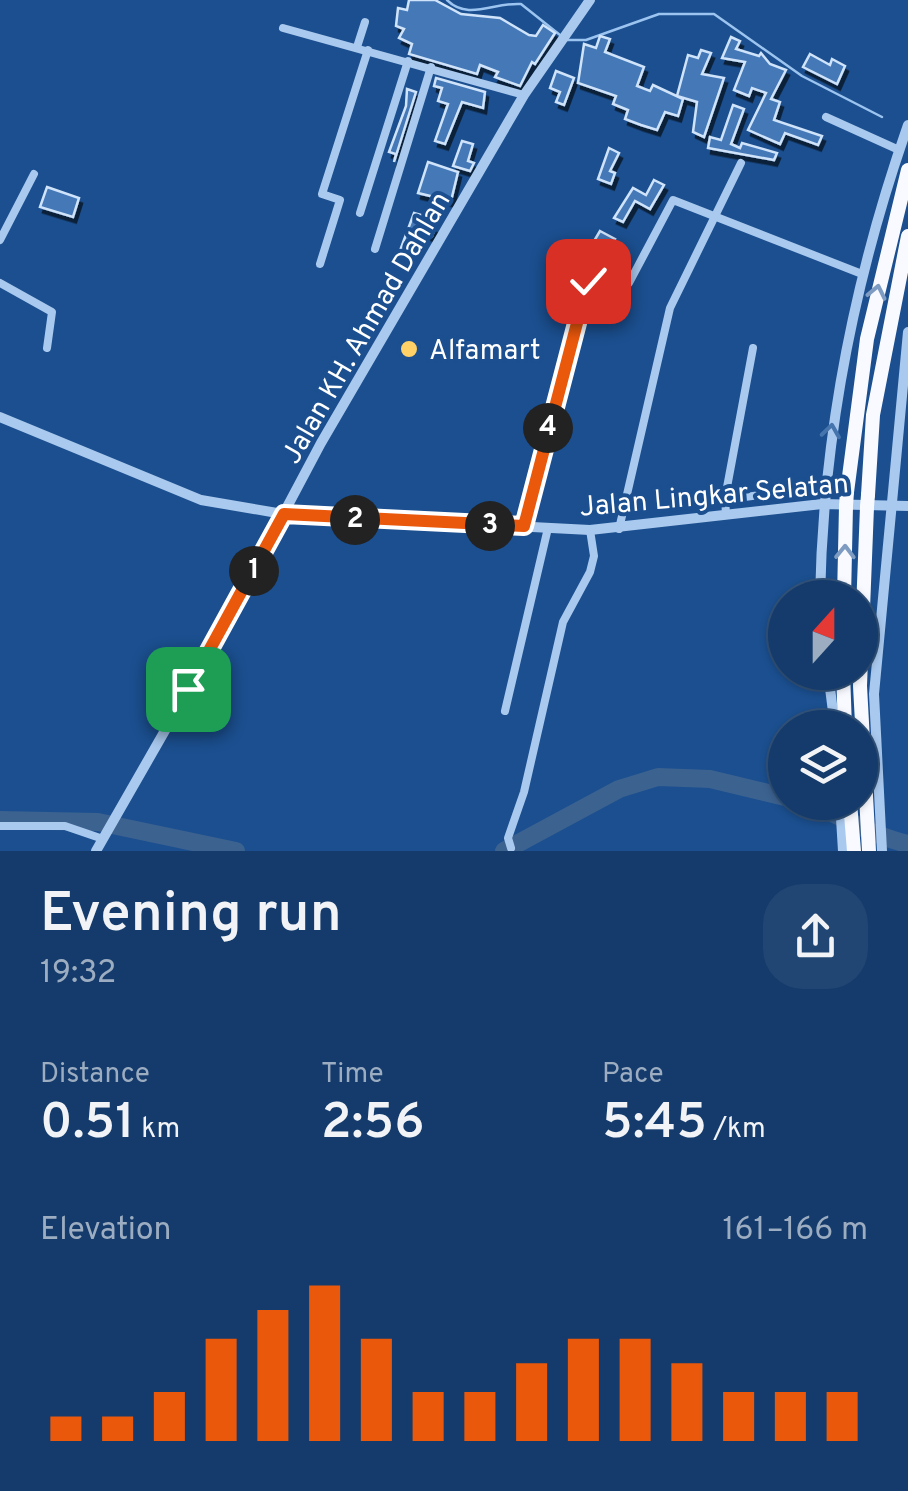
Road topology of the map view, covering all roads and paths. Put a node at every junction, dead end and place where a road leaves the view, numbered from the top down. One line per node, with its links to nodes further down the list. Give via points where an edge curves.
1 (587, 1): 8 (street, Jalan KH. Ahmad Dahlan)
2 (365, 22): 4 (street)
3 (283, 28): 4 (street)
4 (357, 47): 5 (street)
5 (368, 50): 6 (street); 20 (street, via 322,194 340,200)
6 (408, 61): 7 (street); 15 (street)
7 (431, 67): 8 (street); 19 (street)
8 (524, 95): 36 (street, Jalan KH. Ahmad Dahlan)
9 (826, 117): 11 (street)
10 (908, 125): 11 (street)
11 (899, 150): 21 (street)
12 (741, 163): 16 (street)
13 (908, 170): 42 (highway, one-way to 13, via 846,499 867,339)
14 (34, 174): 18 (street)
15 (360, 213)
16 (716, 215): 21 (street); 24 (street, via 670,201); 39 (street, via 670,308)
17 (908, 236): 43 (highway, via 873,414)
18 (0, 240)
19 (374, 249)
20 (320, 264)
21 (862, 274): 32 (street, one-way to 21, via 840,367)
22 (588, 281): 37 (street)
23 (0, 282): 26 (street, via 52,312)
24 (629, 283)
25 (908, 332): 33 (street)
26 (47, 348)
27 (753, 348): 30 (street)
28 (0, 416): 36 (street, Jalan Lingkar Selatan, via 200,500)
29 (768, 494): 30 (street)
30 (725, 498): 31 (street); 35 (street)
31 (699, 503)
32 (822, 504): 33 (street, Jalan Lingkar Selatan); 35 (street, Jalan Lingkar Selatan); 41 (street)
33 (889, 505): 34 (street, Jalan Lingkar Selatan); 51 (street, via 874,694)
34 (908, 506)
35 (726, 514): 39 (street, Jalan Lingkar Selatan)
36 (282, 516): 37 (street, Jalan Lingkar Selatan); 49 (street, Jalan KH. Ahmad Dahlan)
37 (524, 526): 38 (street, Jalan Lingkar Selatan)
38 (548, 528): 40 (street, Jalan Lingkar Selatan); 44 (street)
39 (620, 528): 40 (street, Jalan Lingkar Selatan)
40 (590, 530): 50 (street, via 594,556 564,622 508,838)
41 (820, 580)
42 (844, 580)
43 (858, 710)
44 (506, 711)
45 (852, 820): 48 (highway)
46 (852, 820): 48 (street)
47 (0, 826): 49 (street, via 65,826)
48 (853, 830): 51 (highway); 53 (street); 54 (highway)
49 (105, 835): 52 (street, Jalan KH. Ahmad Dahlan)
50 (511, 848)
51 (878, 849)
52 (96, 851)
53 (843, 851)
54 (854, 851)

